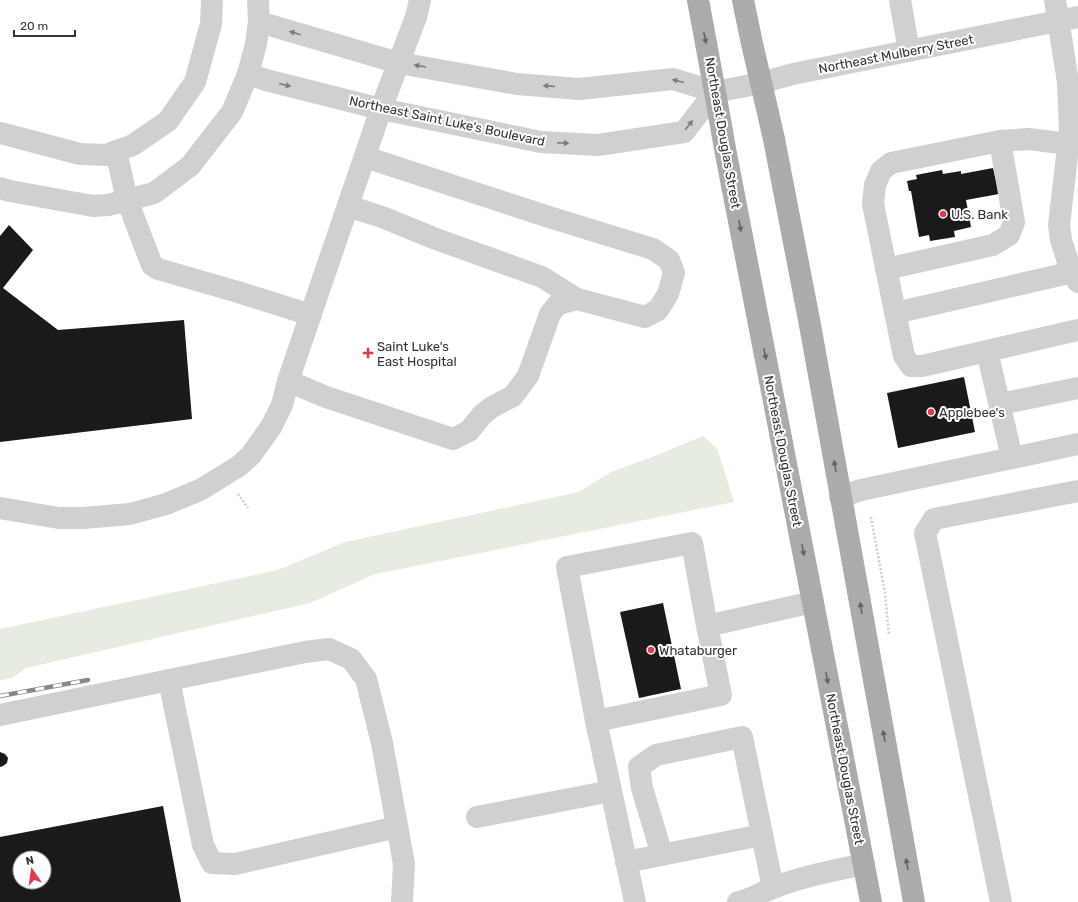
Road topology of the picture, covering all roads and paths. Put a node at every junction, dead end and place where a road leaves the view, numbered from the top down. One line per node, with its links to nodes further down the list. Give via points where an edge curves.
1 (212, 0): 18 (street, via 211,24 195,82 168,121 133,145)
2 (258, 0): 8 (street)
3 (420, 0): 10 (street)
4 (698, 0): 13 (main road, Northeast Douglas Street, one-way to 13)
5 (743, 0): 12 (main road)
6 (900, 0): 9 (street)
7 (1064, 13): 9 (street, Northeast Mulberry Street); 17 (street, via 1070,130)
8 (259, 22): 10 (street, one-way to 8); 11 (street)
9 (909, 51): 12 (street, Northeast Mulberry Street)
10 (399, 63): 13 (street, one-way to 10, via 673,79 579,89 517,84); 14 (street)
11 (248, 74): 14 (street, Northeast Saint Luke's Boulevard, one-way to 14); 21 (street, via 232,112 190,166 154,193)
12 (761, 82): 13 (street, Northeast Mulberry Street); 37 (main road, one-way to 12, via 810,325)
13 (715, 92): 14 (street, Northeast Saint Luke's Boulevard, one-way to 13, via 541,142 598,145 684,132); 40 (main road, Northeast Douglas Street, one-way to 40)
14 (381, 109): 19 (street)
15 (0, 133): 18 (street, via 80,154 106,155)
16 (1000, 141): 17 (street, via 1030,139); 23 (street, via 891,163 881,171 875,185 873,204); 23 (street, via 1014,222 1009,235 993,245)
17 (1068, 144): 24 (street, via 1059,224 1069,265)
18 (116, 151): 21 (street)
19 (365, 156): 22 (street); 25 (street, via 654,249 669,260 674,273 668,294 658,310 645,317)
20 (0, 188): 21 (street, via 93,206)
21 (127, 200): 27 (street, via 152,265 158,269)
22 (348, 206): 25 (street, via 382,216 436,239 542,277); 27 (street)
23 (886, 269): 26 (street)
24 (1076, 275): 26 (street)
25 (578, 299): 30 (street, via 558,304 550,314 528,376 513,396 492,407 469,431 453,439 326,397)
26 (895, 313): 29 (street, via 904,356 911,366 922,366)
27 (311, 315): 30 (street)
28 (1078, 330): 29 (street)
29 (987, 351): 32 (street)
30 (288, 380): 38 (street, via 282,405 251,455 239,466 200,490 166,504 130,514 59,518)
31 (1078, 388): 32 (street)
32 (1000, 404): 34 (street)
33 (1078, 444): 34 (street)
34 (1012, 458): 37 (street, via 861,490)
35 (1078, 491): 58 (street, via 934,519 925,533)
36 (238, 494): 39 (path)
37 (840, 497): 57 (main road, one-way to 37)
38 (0, 508)
39 (248, 508)
40 (813, 602): 41 (street); 51 (main road, Northeast Douglas Street, one-way to 51)
41 (707, 626): 44 (street, via 720,695); 44 (street, via 692,543 567,567)
42 (169, 680): 43 (street); 47 (street, via 330,649 351,659 366,679 382,743); 47 (street, via 204,845 212,863 235,864)
43 (0, 715)
44 (596, 721): 45 (street)
45 (611, 791): 46 (street); 50 (street)
46 (477, 817)
47 (397, 827): 53 (street, via 404,864)
48 (762, 835): 49 (street); 49 (street, via 742,737 656,755 639,767 642,788); 52 (street)
49 (662, 855): 50 (street)
50 (626, 862): 54 (street)
51 (864, 864): 52 (street); 56 (main road, Northeast Douglas Street)
52 (773, 888): 55 (street)
53 (402, 902)
54 (635, 902)
55 (738, 902)
56 (871, 902)
57 (914, 902)
58 (1001, 902)

